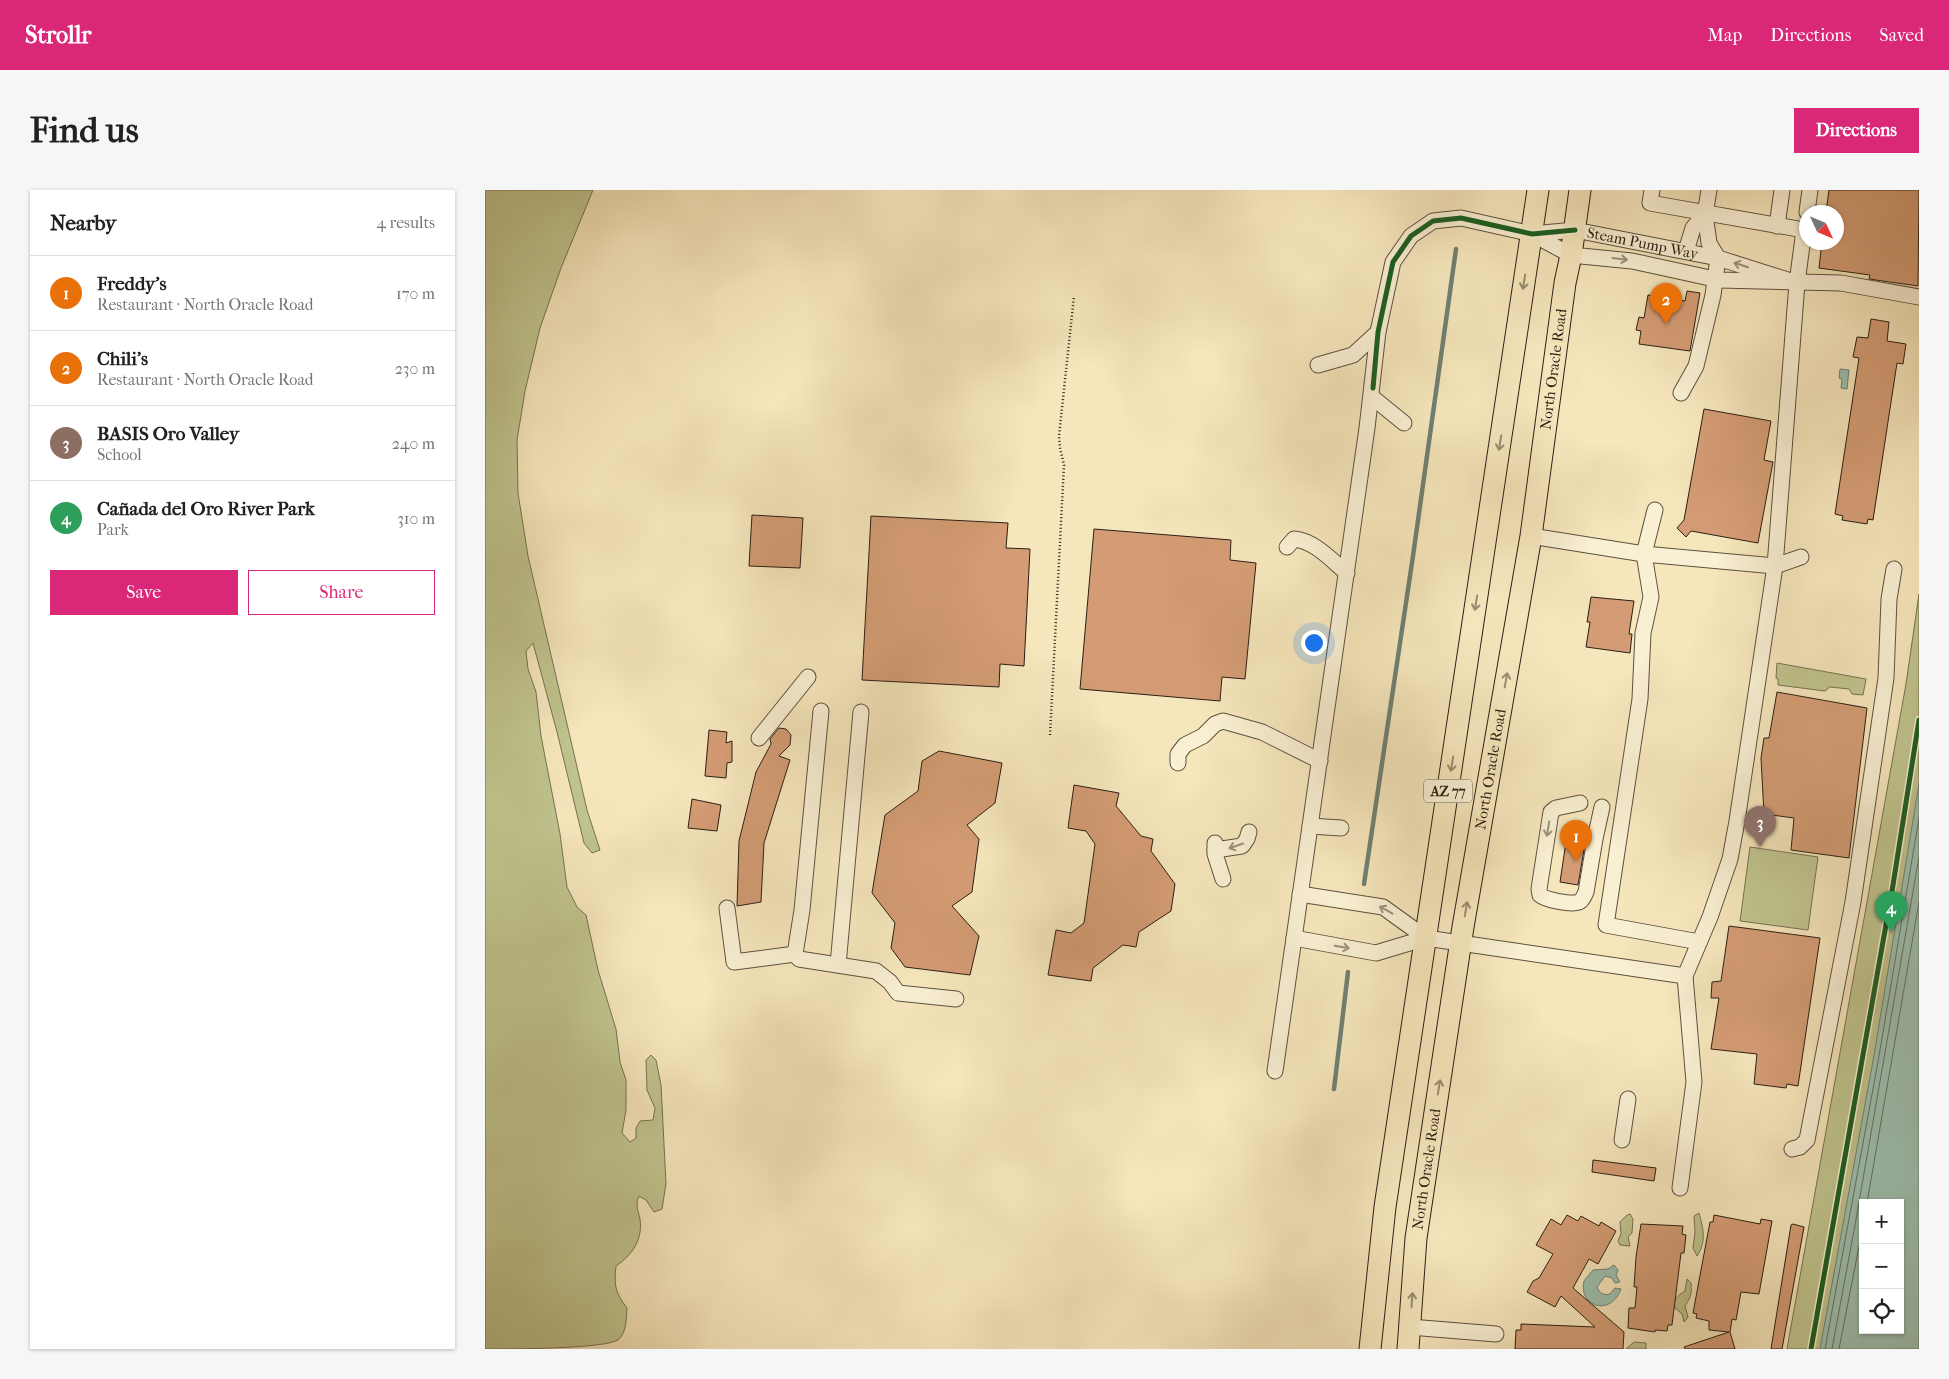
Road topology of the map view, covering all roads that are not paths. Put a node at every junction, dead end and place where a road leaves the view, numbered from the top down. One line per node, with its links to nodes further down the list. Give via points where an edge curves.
1 (1538, 190): 12 (highway, AZ 77)
2 (1581, 190): 11 (highway, North Oracle Road / AZ 77)
3 (1652, 190): 8 (street, via 1650,203)
4 (1709, 190): 8 (street)
5 (1782, 190): 9 (street)
6 (1810, 190): 7 (street)
7 (1808, 205)
8 (1705, 214): 9 (street); 14 (street, via 1693,228); 16 (street, via 1709,243)
9 (1777, 226): 10 (street)
10 (1799, 229)
11 (1575, 230): 12 (street, Steam Pump Way); 14 (street, Steam Pump Way); 15 (highway, North Oracle Road / AZ 77)
12 (1532, 234): 15 (street); 20 (street, Steam Pump Way, via 1461,218 1433,221 1411,236 1393,262); 48 (highway, AZ 77, one-way to 48)
13 (1801, 250): 18 (street)
14 (1686, 251): 16 (street, Steam Pump Way)
15 (1571, 255): 17 (street, Steam Pump Way, one-way to 17, via 1633,261); 26 (highway, North Oracle Road / AZ 77)
16 (1718, 258): 17 (street); 18 (street, Steam Pump Way, one-way to 16)
17 (1715, 279): 18 (street, Steam Pump Way); 23 (street, via 1696,366)
18 (1797, 283): 19 (street, Steam Pump Way, via 1841,283); 30 (street)
19 (1919, 297)
20 (1378, 332): 21 (street, via 1353,355); 22 (street, Steam Pump Way)
21 (1318, 365)
22 (1372, 393): 24 (street); 32 (street, Steam Pump Way)
23 (1681, 393)
24 (1403, 423)
25 (1655, 510): 28 (street)
26 (1531, 536): 28 (street); 50 (highway, North Oracle Road / AZ 77, one-way to 26)
27 (1287, 548): 32 (street, via 1294,539 1305,540)
28 (1644, 554): 30 (street); 49 (street, via 1651,597 1643,633 1640,699 1606,925)
29 (1801, 557): 30 (street)
30 (1775, 566): 49 (street, via 1730,859)
31 (1894, 570): 58 (street, via 1889,599 1886,678 1853,902 1807,1140)
32 (1347, 573): 37 (street, Steam Pump Way)
33 (808, 678): 36 (street)
34 (821, 711): 51 (street)
35 (861, 712): 52 (street)
36 (759, 738)
37 (1320, 761): 38 (street, via 1262,732 1223,721 1185,745 1178,754); 41 (street, Steam Pump Way)
38 (1178, 763)
39 (1580, 803): 40 (street, one-way to 40, via 1551,812 1539,889 1545,899 1572,903 1583,899)
40 (1602, 807)
41 (1310, 826): 42 (street); 45 (street, Steam Pump Way)
42 (1341, 828)
43 (1249, 832): 44 (street, one-way to 44, via 1242,846 1215,846)
44 (1223, 879)
45 (1301, 894): 47 (street, Steam Pump Way); 48 (street, one-way to 45, via 1383,907)
46 (727, 908): 51 (street, via 734,962)
47 (1294, 938): 48 (street, one-way to 48, via 1376,953); 55 (street, Steam Pump Way)
48 (1426, 938): 50 (street); 62 (highway, AZ 77, via 1385,1207)
49 (1699, 942): 53 (street)
50 (1461, 943): 53 (street); 60 (highway, North Oracle Road / AZ 77, one-way to 50, via 1416,1238)
51 (795, 954): 52 (street, via 799,959)
52 (838, 965): 54 (street, via 876,971 898,993)
53 (1685, 976): 59 (street, via 1694,1082)
54 (955, 999)
55 (1275, 1071)
56 (1628, 1099): 57 (street)
57 (1622, 1140)
58 (1792, 1149)
59 (1680, 1188)
60 (1410, 1327): 61 (street); 63 (highway, North Oracle Road / AZ 77)
61 (1496, 1334)
62 (1370, 1349)
63 (1408, 1349)

